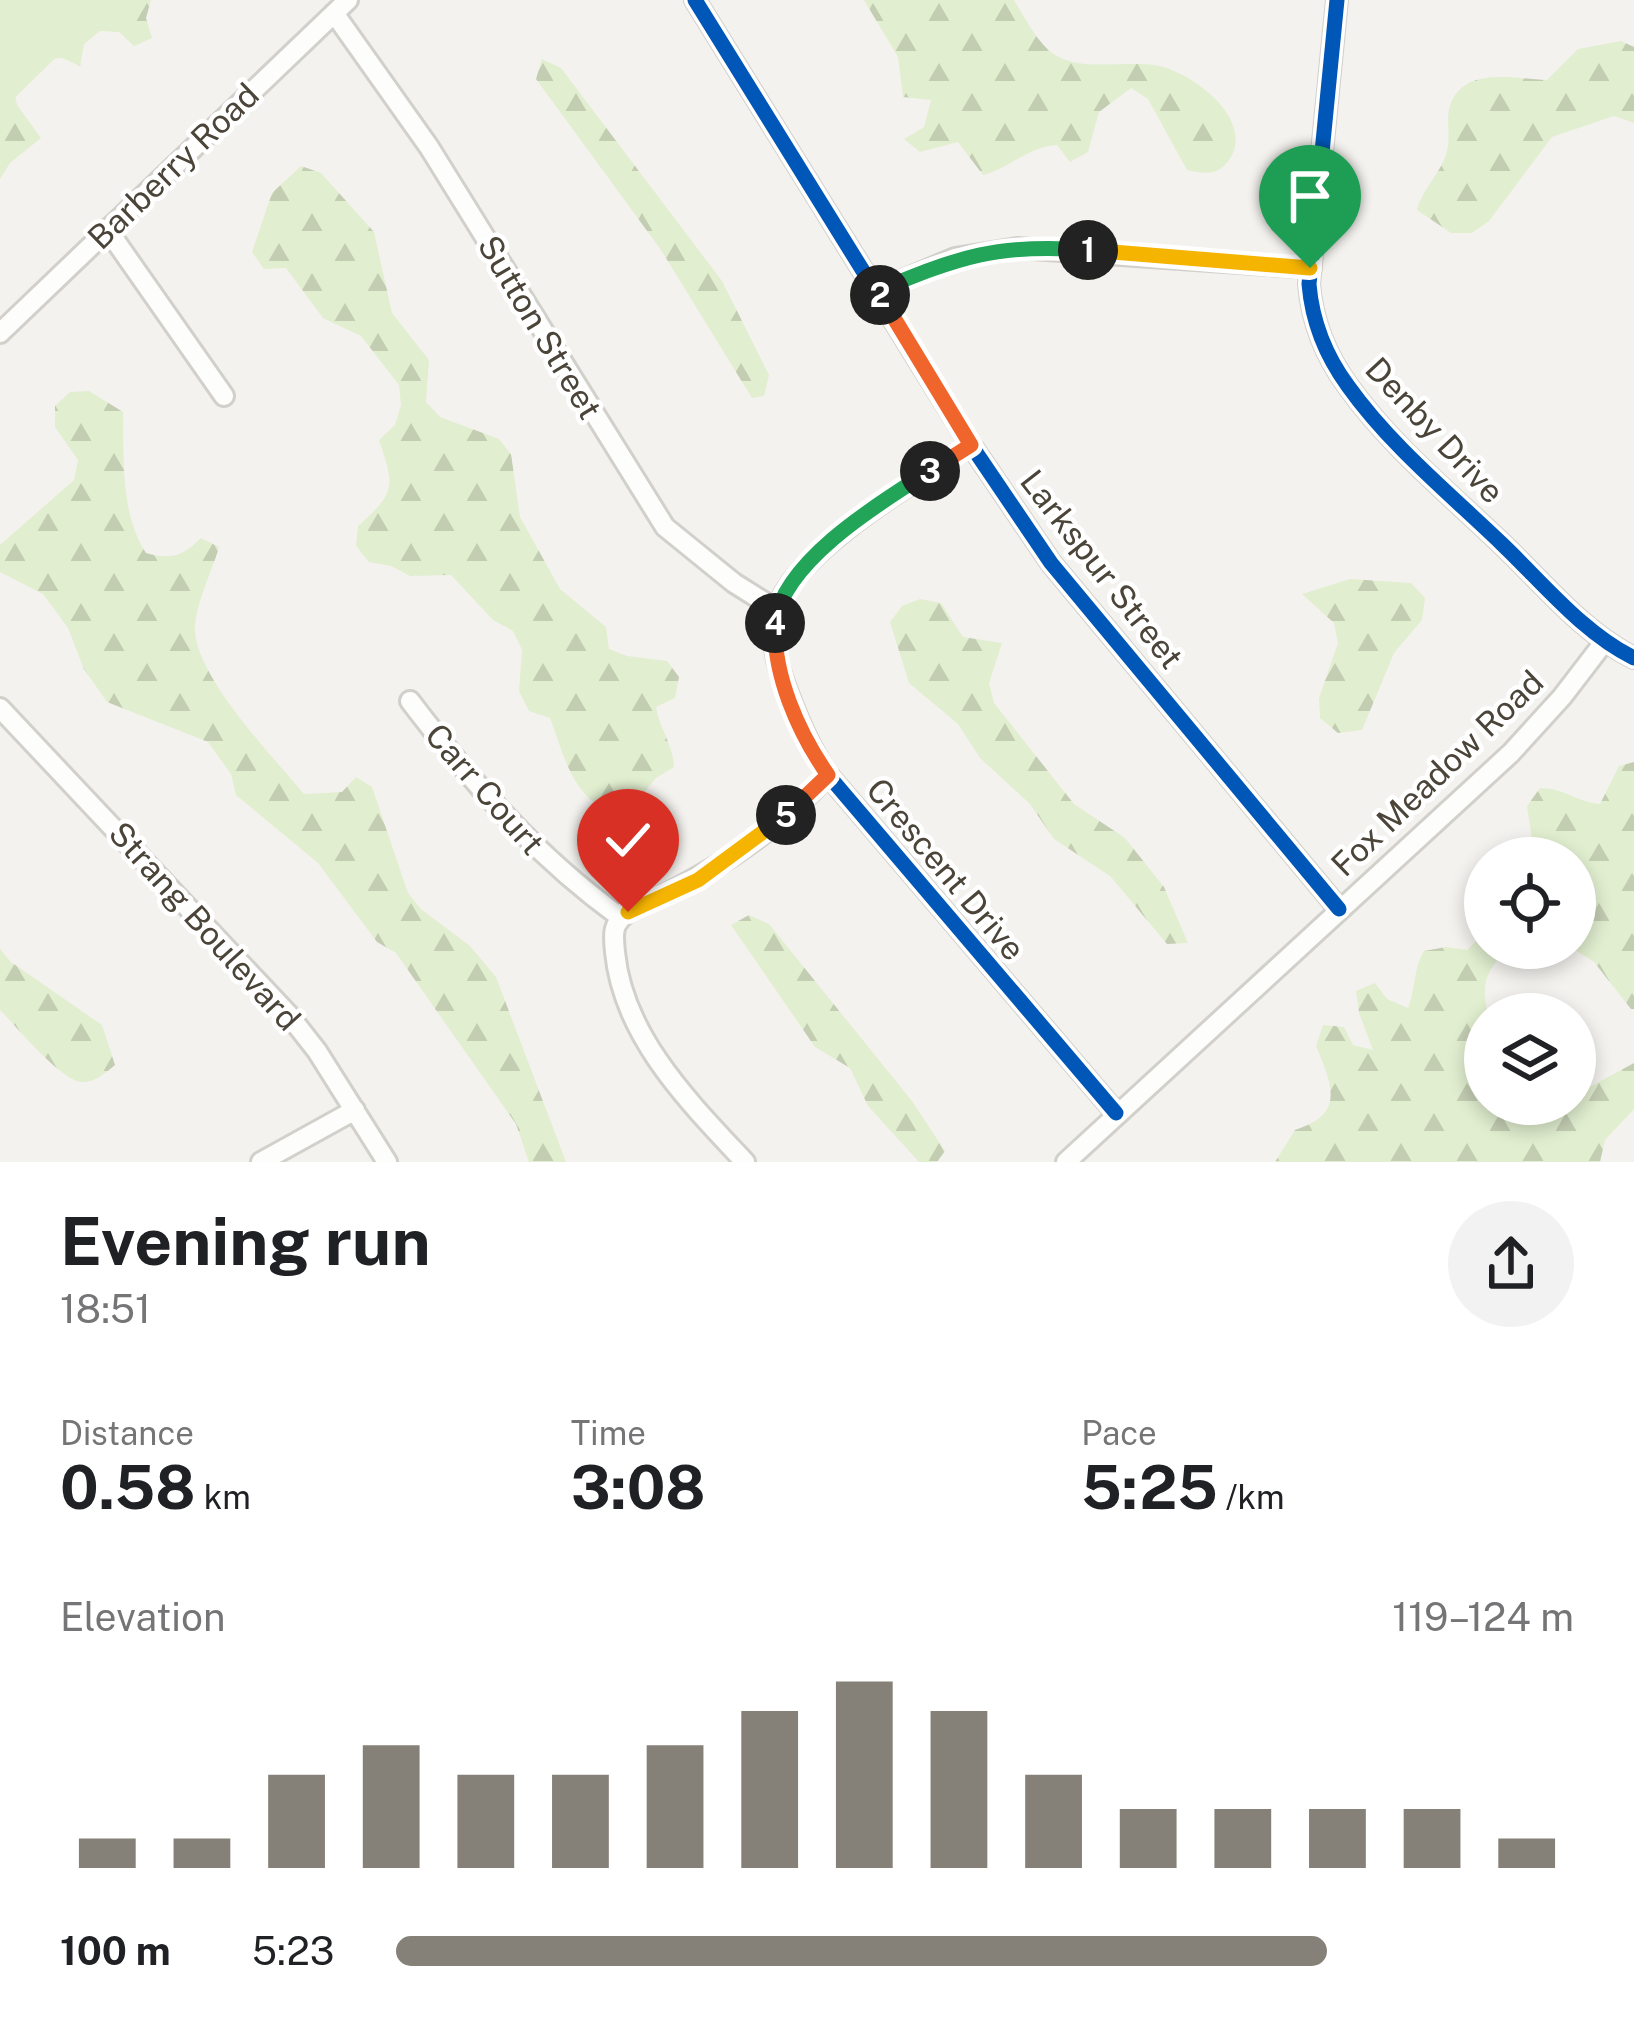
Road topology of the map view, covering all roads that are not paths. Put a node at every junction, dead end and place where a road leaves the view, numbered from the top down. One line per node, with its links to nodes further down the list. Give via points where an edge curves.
1 (695, 0): 6 (street, Larkspur Street)
2 (1337, 0): 5 (street, Denby Drive)
3 (341, 7): 4 (street, Barberry Road); 10 (street, Sutton Street, via 665,527)
4 (106, 229): 7 (street, Barberry Road); 8 (street)
5 (1310, 268): 6 (street, via 1017,248 955,258); 11 (street, Denby Drive, via 1311,310 1357,398)
6 (877, 291): 9 (street, Larkspur Street)
7 (0, 333)
8 (224, 396)
9 (971, 445): 10 (street, via 815,556); 16 (street, Larkspur Street, via 1051,563)
10 (777, 610): 15 (street, Crescent Drive, via 774,655)
11 (1605, 640): 12 (street); 16 (street, Fox Meadow Road, via 1511,753)
12 (1634, 658)
13 (410, 701): 17 (street, Carr Court, via 509,822)
14 (0, 708): 18 (street, Strang Boulevard, via 260,981)
15 (828, 775): 17 (street, via 725,863); 19 (street, Crescent Drive)
16 (1339, 908): 19 (street, Fox Meadow Road)
17 (620, 917): 22 (street, via 612,932 616,967 642,1035)
18 (355, 1110): 20 (street); 21 (street, Strang Boulevard)
19 (1116, 1113): 23 (street, Fox Meadow Road)
20 (261, 1162)
21 (387, 1162)
22 (746, 1162)
23 (1066, 1162)

